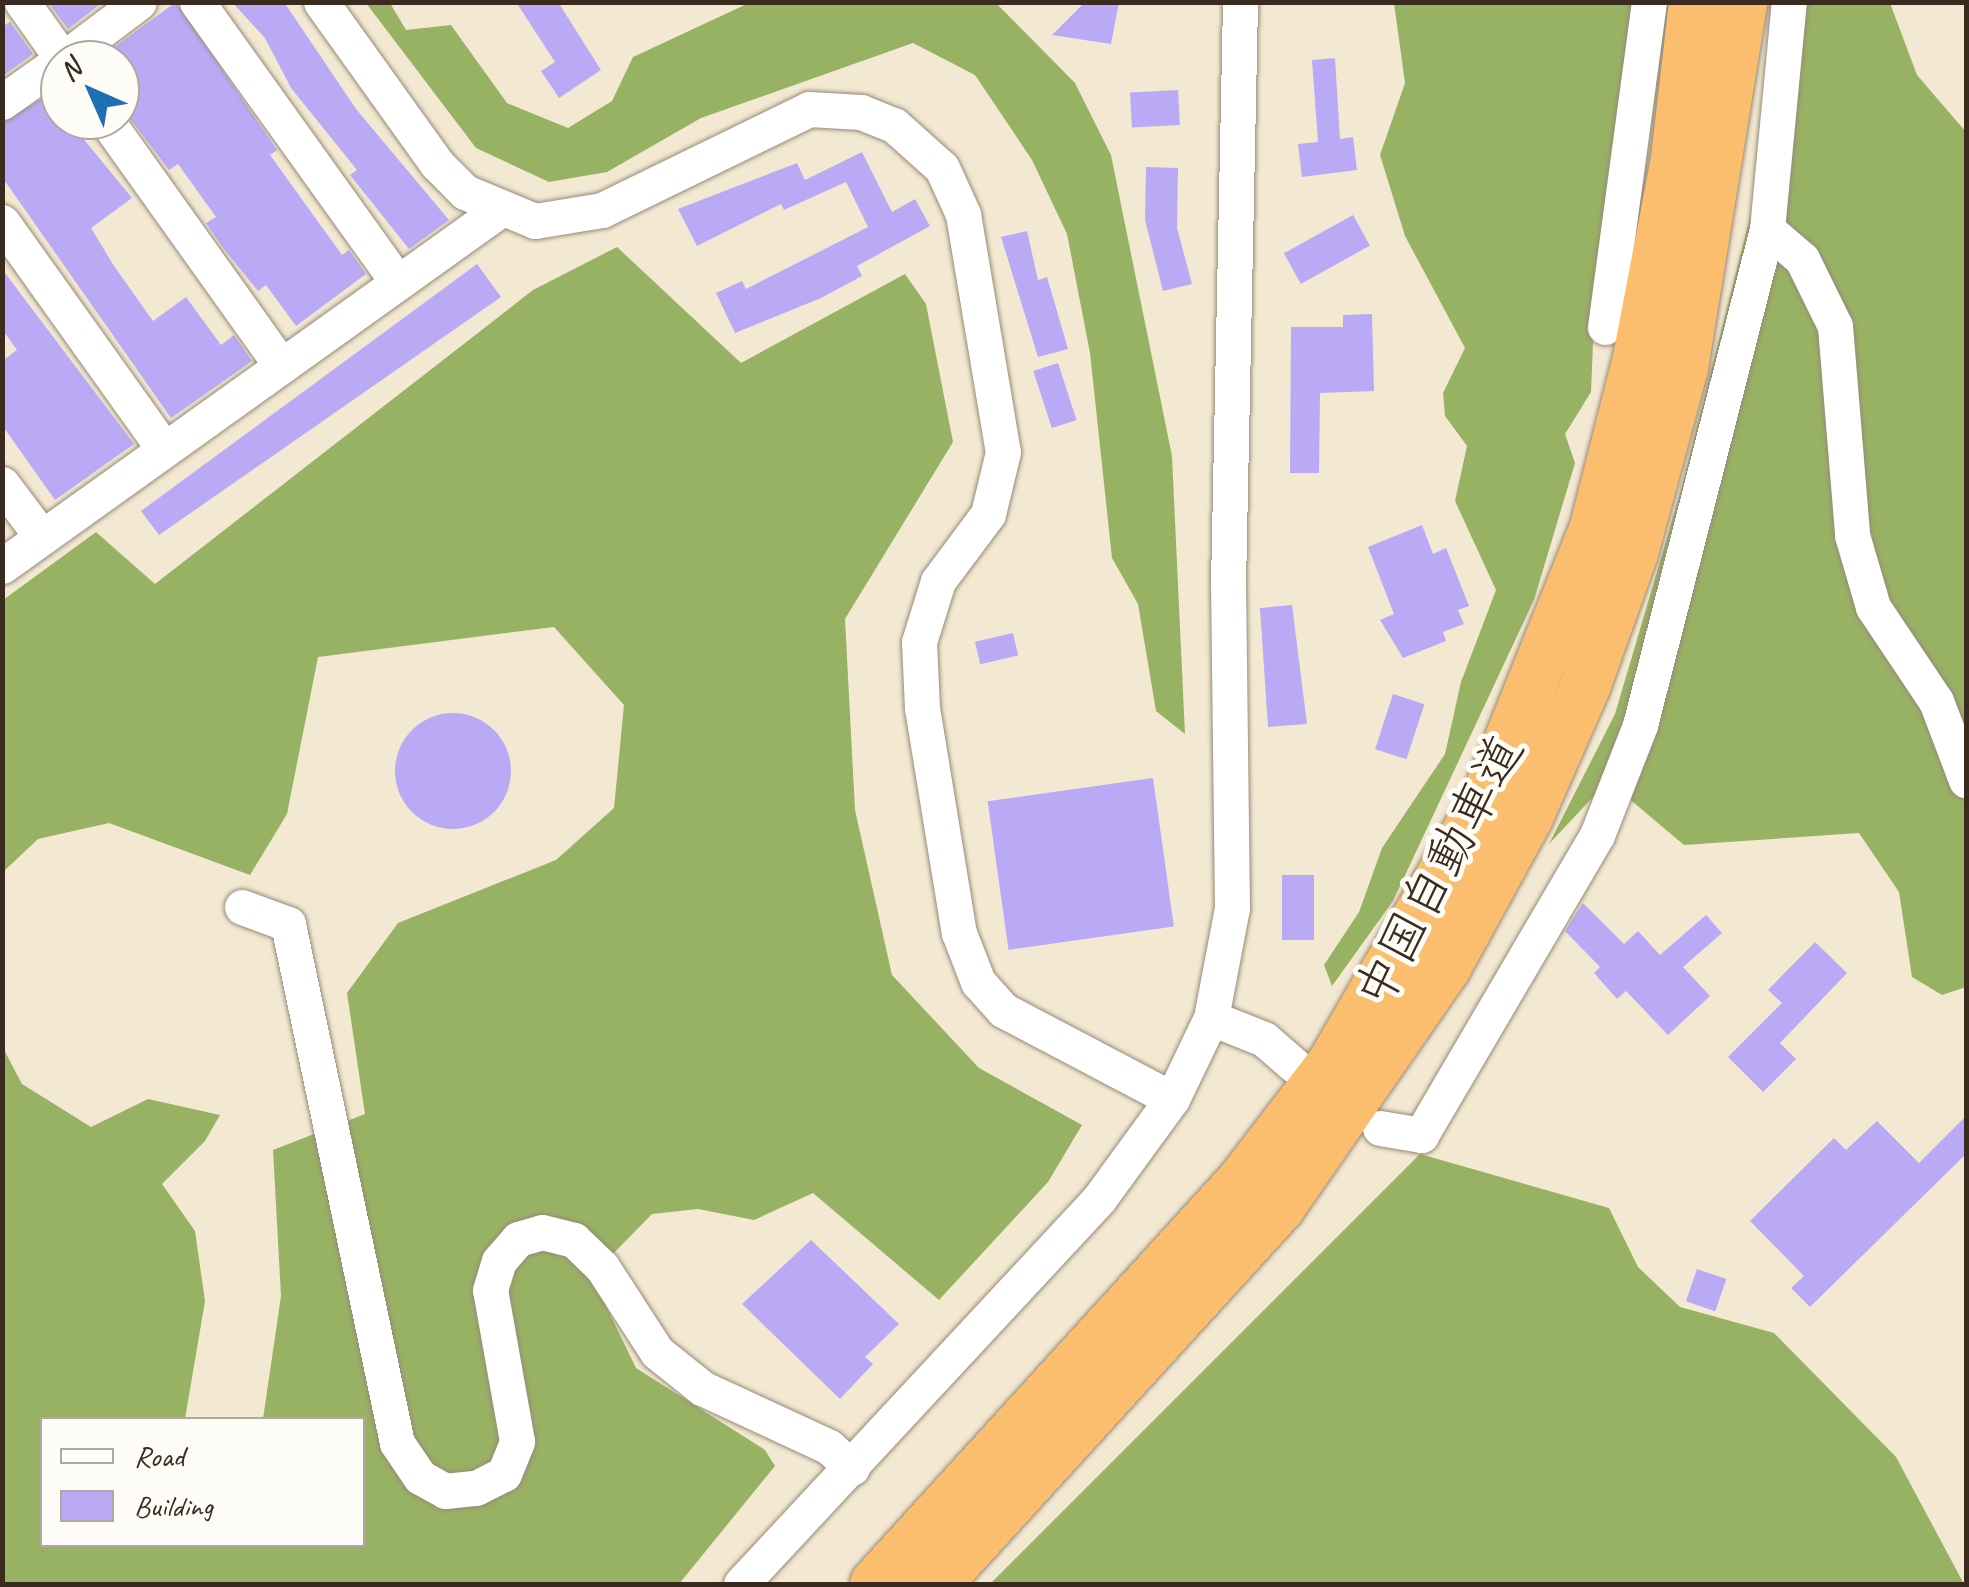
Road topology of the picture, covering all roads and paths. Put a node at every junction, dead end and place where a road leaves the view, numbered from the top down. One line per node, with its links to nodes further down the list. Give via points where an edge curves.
1 (22, 2): 10 (street)
2 (140, 2): 11 (street)
3 (197, 2): 18 (street)
4 (321, 2): 15 (street, via 436,164 465,192)
5 (1240, 2): 27 (street, via 1228,585 1232,908)
6 (1648, 2): 19 (street)
7 (1694, 2): 33 (highway, 中国自動車道, via 1676,158 1638,358 1595,527 1485,801 1332,1064 1243,1180)
8 (1742, 2): 34 (highway, 中国自動車道, via 1683,368 1627,570 1528,817 1446,967 1280,1207)
9 (1789, 2): 17 (street)
10 (48, 40)
11 (89, 40)
12 (40, 75): 13 (street)
13 (2, 102)
14 (120, 140): 20 (street)
15 (498, 210): 18 (street); 29 (street, via 535,221 586,215 810,110 861,112 894,125 942,168 963,214 1003,452 988,514 938,581 919,642 922,708 958,933 978,982 1002,1010)
16 (2, 222): 21 (street)
17 (1767, 228): 25 (street, via 1802,259 1835,326 1852,535 1873,607 1936,701); 30 (street, via 1640,724 1597,836 1421,1135)
18 (397, 281): 20 (street)
19 (1606, 327)
20 (281, 365): 21 (street)
21 (163, 448): 23 (street)
22 (2, 484): 23 (street)
23 (42, 537): 24 (street)
24 (2, 566)
25 (1966, 780)
26 (242, 907): 31 (street, via 288,924 397,1443 420,1477 445,1491 476,1488 504,1474 517,1441 490,1290 498,1261 518,1238 542,1232 574,1240 602,1267 658,1352 702,1388 830,1448)
27 (1211, 1018): 28 (street, via 1264,1039); 29 (street)
28 (1294, 1065)
29 (1172, 1099): 31 (street, via 1099,1199)
30 (1380, 1128)
31 (852, 1468): 32 (street)
32 (741, 1584)
33 (875, 1584)
34 (936, 1584)

